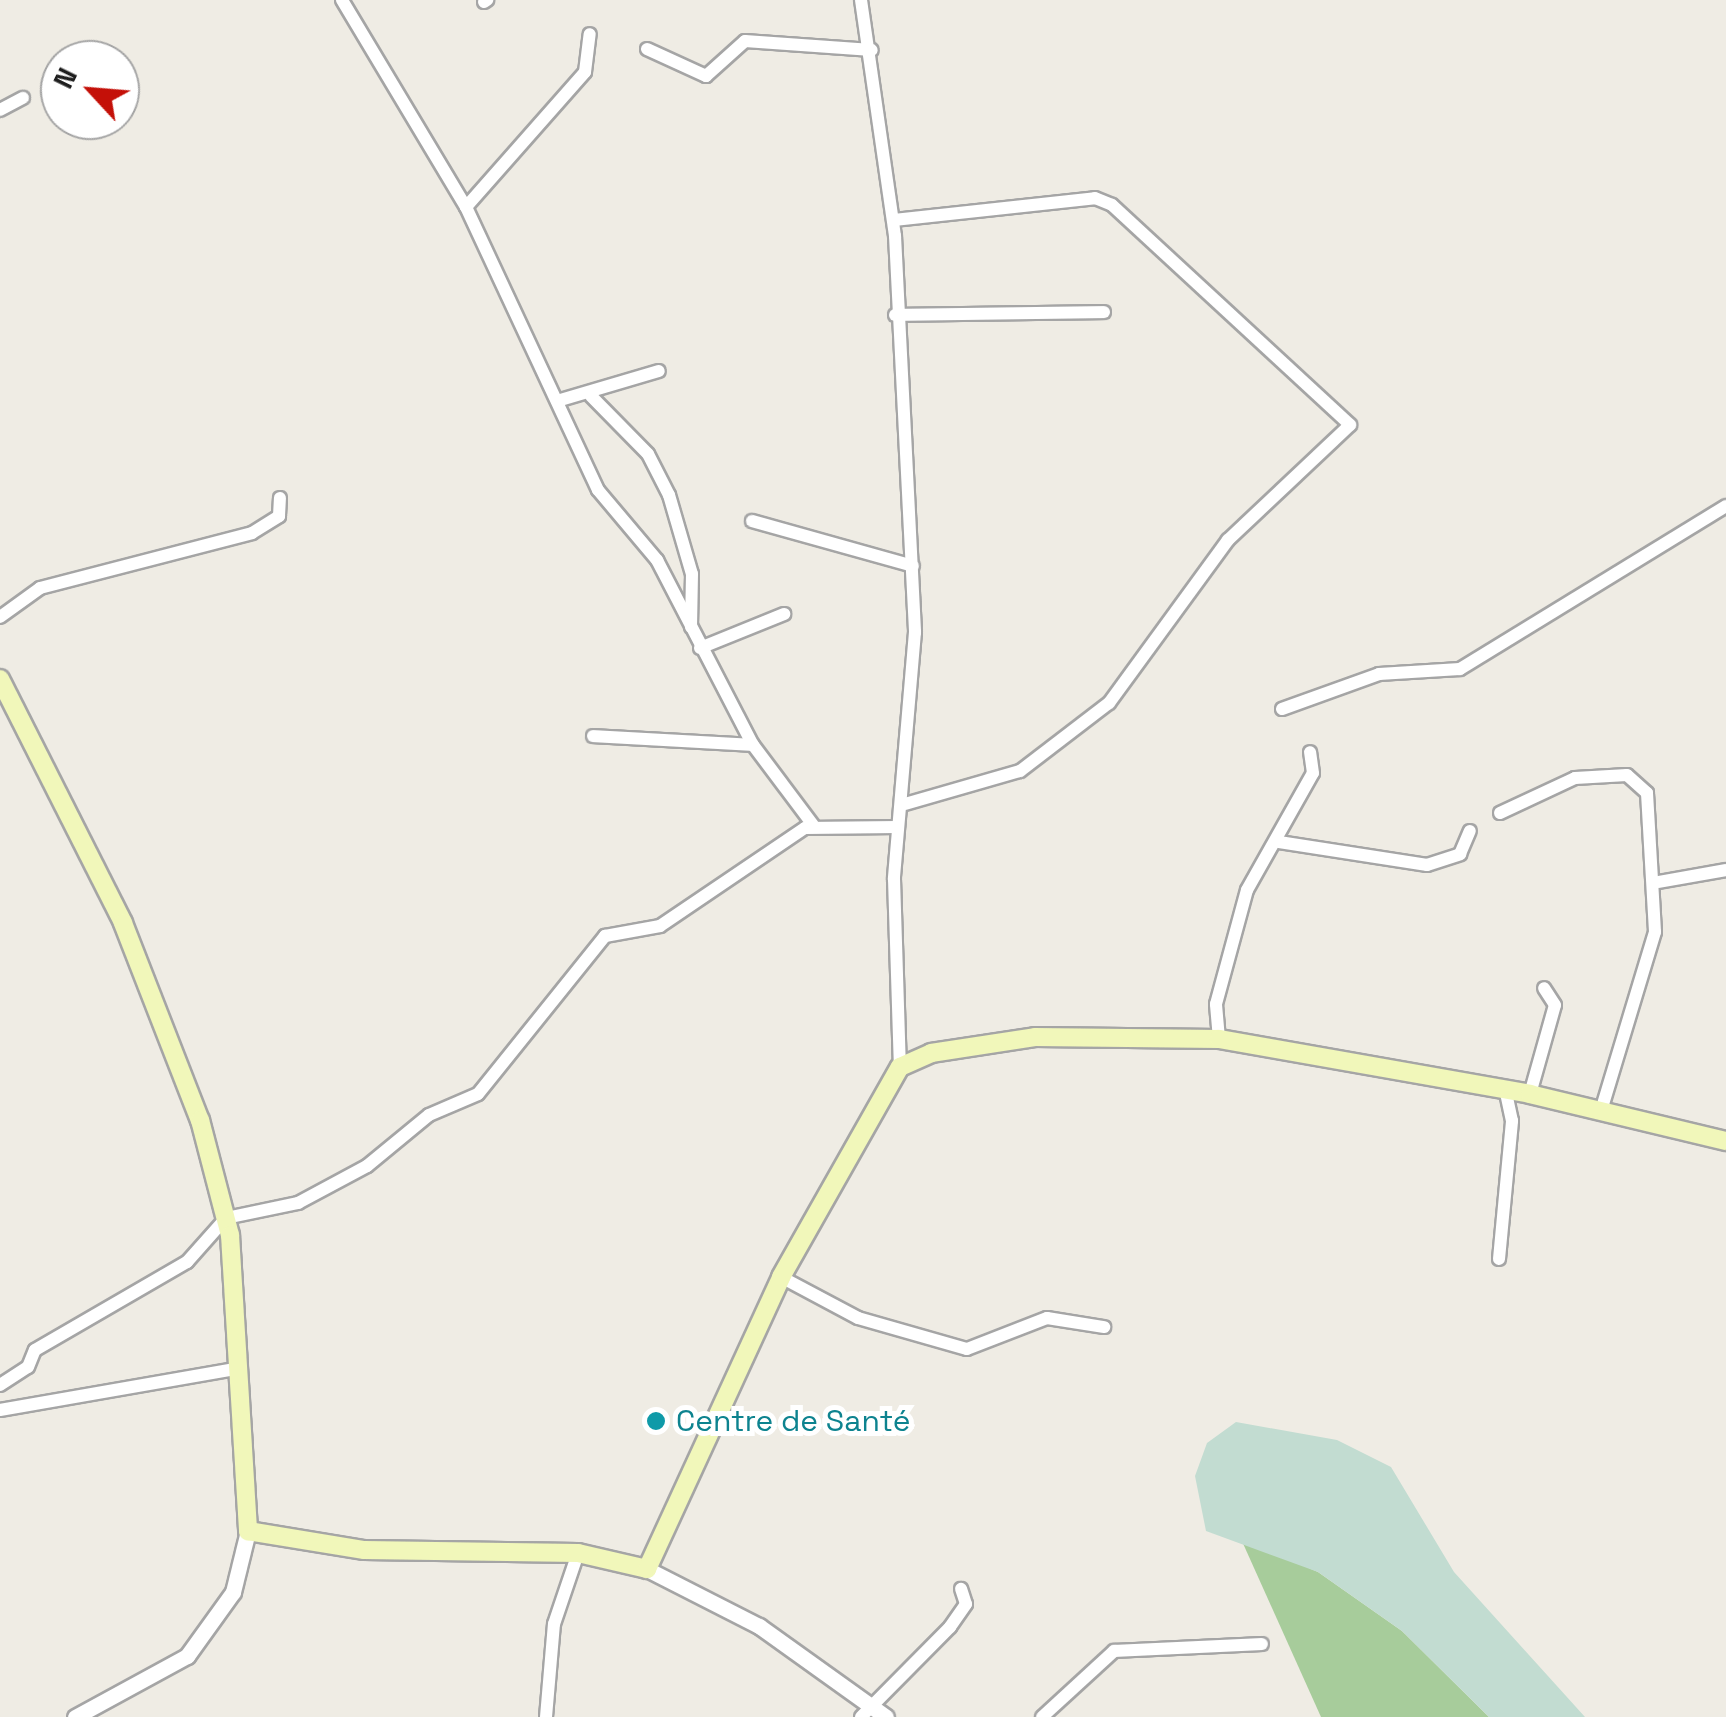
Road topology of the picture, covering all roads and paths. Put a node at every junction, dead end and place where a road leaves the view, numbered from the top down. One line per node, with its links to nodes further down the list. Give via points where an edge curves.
1 (342, 0): 8 (street)
2 (861, 0): 5 (street)
3 (590, 34): 8 (street, via 585,72)
4 (647, 49): 5 (street, via 706,76 745,41)
5 (872, 50): 9 (street)
6 (23, 98): 7 (street)
7 (0, 110)
8 (466, 207): 14 (street)
9 (894, 220): 11 (street); 28 (street, via 1095,198 1112,205 1350,425 1228,540 1110,703 1020,771)
10 (1104, 312): 11 (street)
11 (894, 315): 18 (street)
12 (658, 371): 13 (street)
13 (591, 396): 14 (street); 21 (street, via 648,454 669,495 692,574)
14 (557, 401): 21 (street, via 598,490 658,560)
15 (280, 498): 20 (street, via 279,516 252,534 40,588)
16 (1726, 506): 24 (street, via 1460,669 1378,674)
17 (752, 521): 18 (street)
18 (913, 566): 28 (street)
19 (784, 614): 22 (street)
20 (0, 617)
21 (691, 627): 22 (street)
22 (700, 648): 26 (street)
23 (0, 679): 43 (main road, via 164,1019)
24 (1282, 709)
25 (593, 736): 26 (street)
26 (752, 744): 30 (street)
27 (1310, 752): 33 (street, via 1312,773)
28 (905, 804): 31 (street)
29 (1500, 813): 35 (street, via 1575,778 1627,775 1647,793)
30 (814, 826): 31 (street); 43 (street, via 660,926 605,936 478,1094 430,1115 368,1166 298,1203)
31 (898, 828): 38 (street)
32 (1470, 831): 33 (street, via 1460,854 1427,865)
33 (1279, 842): 37 (street, via 1246,890 1216,1004)
34 (1726, 870): 35 (street)
35 (1658, 882): 41 (street, via 1650,952)
36 (1544, 988): 40 (street, via 1555,1005)
37 (1218, 1040): 38 (main road, via 1035,1037 964,1045); 39 (main road)
38 (900, 1068): 45 (main road)
39 (1506, 1092): 40 (main road); 44 (street, via 1512,1121)
40 (1530, 1094): 41 (main road)
41 (1601, 1111): 42 (main road)
42 (1726, 1141)
43 (226, 1218): 47 (main road); 48 (street, via 187,1262 36,1350)
44 (1499, 1259)
45 (781, 1277): 46 (street, via 858,1318 967,1349 1047,1318); 52 (main road)
46 (1104, 1327)
47 (236, 1369): 49 (street); 50 (main road)
48 (0, 1385)
49 (0, 1410)
50 (248, 1531): 51 (main road, via 410,1553); 56 (street, via 233,1592 187,1656)
51 (578, 1552): 52 (main road); 57 (street, via 554,1624)
52 (646, 1569): 55 (street, via 758,1626)
53 (961, 1589): 55 (street, via 966,1604 950,1627)
54 (1262, 1644): 59 (street, via 1114,1651)
55 (864, 1710): 58 (street)
56 (83, 1715)
57 (546, 1717)
58 (886, 1717)
59 (1042, 1717)

